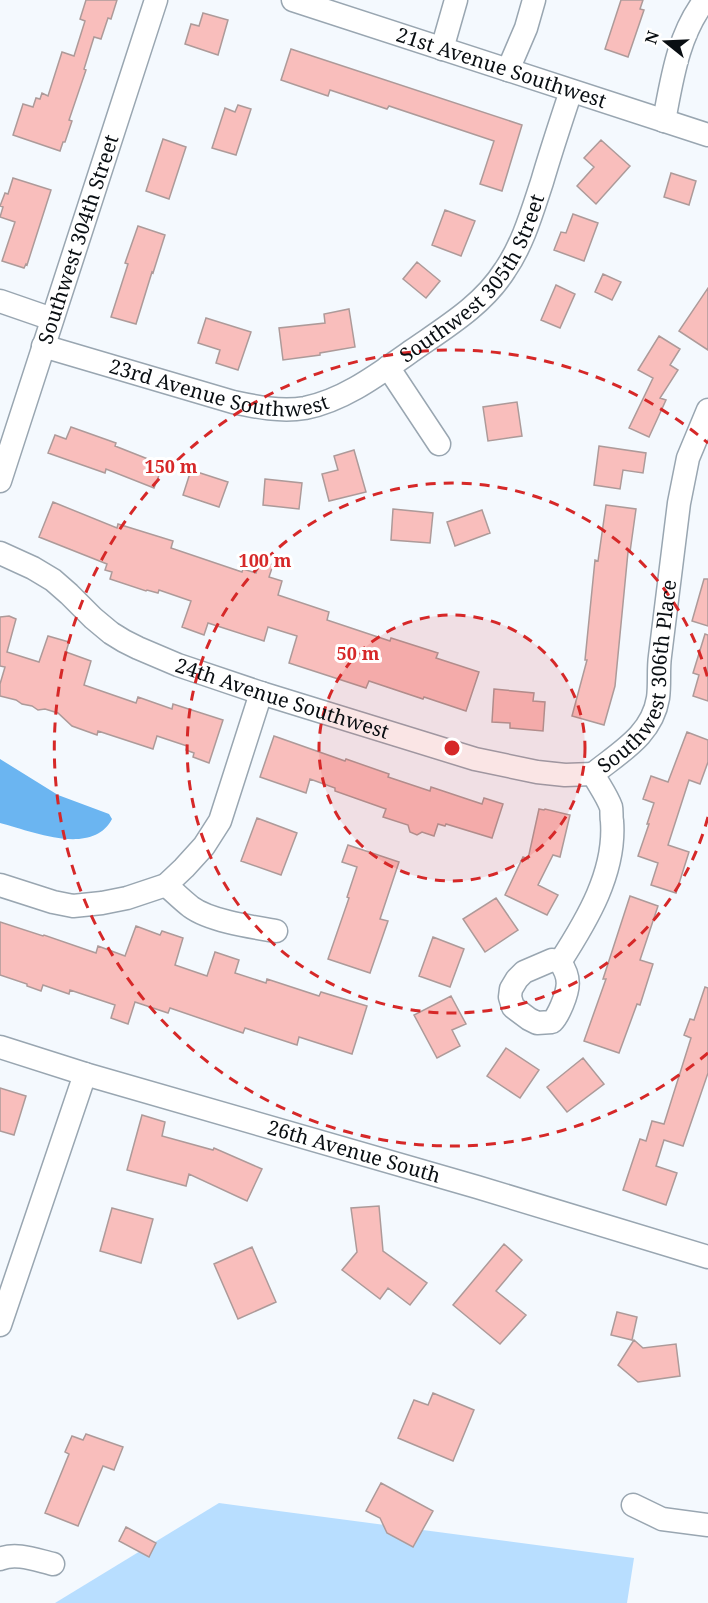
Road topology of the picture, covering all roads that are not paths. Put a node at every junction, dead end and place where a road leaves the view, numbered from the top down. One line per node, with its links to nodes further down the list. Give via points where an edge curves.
1 (156, 0): 12 (street, Southwest 304th Street)
2 (293, 0): 6 (street, 21st Avenue Southwest)
3 (456, 0): 6 (street)
4 (534, 0): 7 (street)
5 (705, 0): 9 (street, via 680,49)
6 (442, 49): 7 (street, 21st Avenue Southwest)
7 (508, 70): 8 (street, 21st Avenue Southwest)
8 (571, 91): 9 (street, 21st Avenue Southwest); 14 (street, Southwest 305th Street, via 531,213 506,270 472,308)
9 (664, 121): 10 (street, 21st Avenue Southwest)
10 (708, 135)
11 (0, 301): 12 (street)
12 (52, 319): 13 (street, Southwest 304th Street)
13 (43, 346): 14 (street, 23rd Avenue Southwest, via 232,402 272,409 305,408 340,396); 17 (street, Southwest 304th Street)
14 (388, 367): 16 (street, Southwest 305th Street)
15 (708, 410): 20 (street, Southwest 306th Place, via 688,458 679,503 655,711 639,737)
16 (439, 444)
17 (0, 481)
18 (0, 553): 19 (street, 24th Avenue Southwest, via 53,580 111,633 138,648)
19 (261, 693): 20 (street, 24th Avenue Southwest, via 475,759 565,776); 22 (street, via 220,821 204,846)
20 (593, 774): 24 (street, Southwest 306th Place, via 611,807 609,859 591,909)
21 (0, 885): 22 (street, via 73,906 127,898)
22 (166, 885): 23 (street, via 201,913 240,926)
23 (276, 931)
24 (560, 962)
25 (0, 1047): 26 (street, 26th Avenue South)
26 (85, 1074): 27 (street, 26th Avenue South); 28 (street)
27 (708, 1257)
28 (0, 1325)
29 (633, 1505): 30 (street, via 662,1519)
30 (708, 1526)
31 (0, 1559): 32 (street, via 7,1556)
32 (53, 1564)

